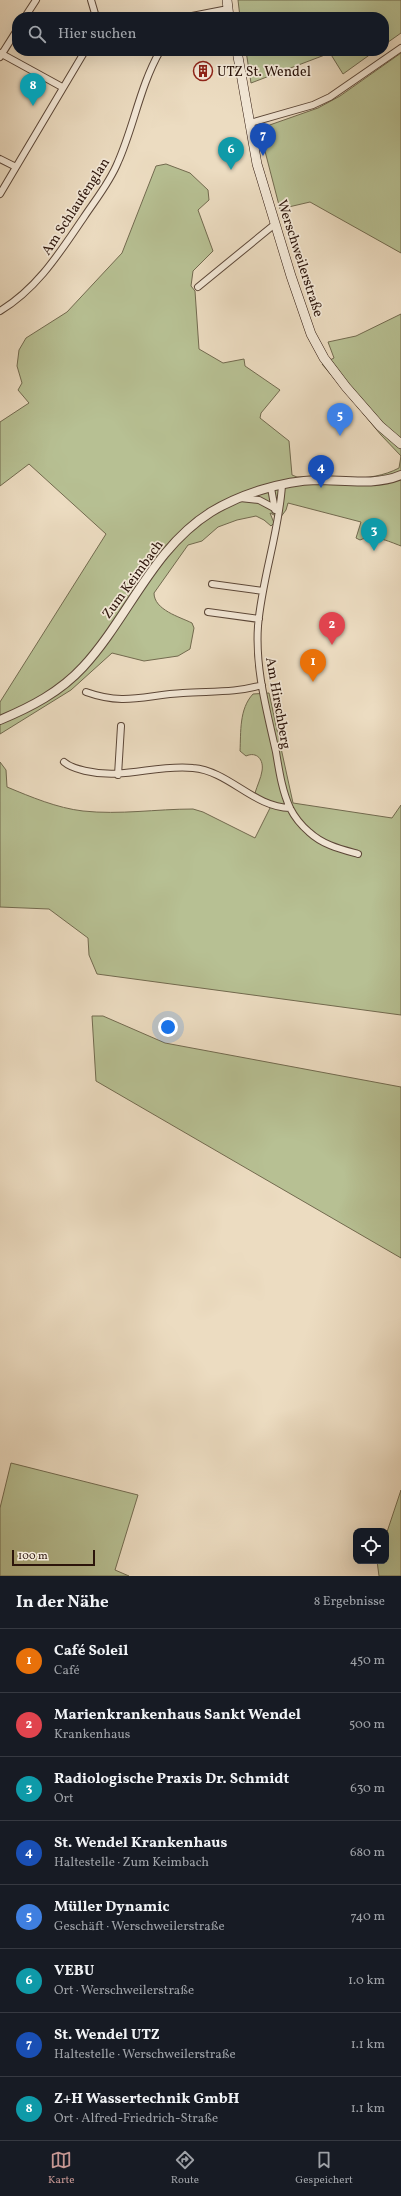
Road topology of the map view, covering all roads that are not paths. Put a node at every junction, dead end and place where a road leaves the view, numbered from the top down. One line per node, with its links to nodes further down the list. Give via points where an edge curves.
1 (36, 0): 4 (street)
2 (91, 0): 5 (street)
3 (228, 9): 6 (street)
4 (28, 12)
5 (95, 12)
6 (213, 12)
7 (12, 38): 9 (street)
8 (401, 48): 14 (street, via 330,97 313,105)
9 (1, 55): 13 (street)
10 (82, 56): 13 (street)
11 (158, 56): 20 (street, Am Schlaufenglan, via 141,94 113,174 50,266 32,287)
12 (237, 56): 14 (main road, Werschweilerstraße)
13 (62, 87): 16 (street)
14 (250, 123): 18 (main road, Werschweilerstraße, via 257,164)
15 (0, 159): 16 (street)
16 (16, 167): 17 (street)
17 (0, 194)
18 (275, 224): 19 (street); 21 (main road, Werschweilerstraße, via 302,311 324,358 362,406)
19 (198, 287)
20 (0, 311)
21 (401, 445)
22 (400, 474): 23 (street, Zum Keimbach, via 373,481 304,481)
23 (282, 485): 24 (street, Zum Keimbach); 27 (street, Am Hirschberg)
24 (272, 488): 25 (street, Zum Keimbach); 26 (street)
25 (240, 498): 26 (street, via 259,500); 34 (street, Zum Keimbach, via 191,526 176,541 155,566 118,622 83,668 32,707)
26 (274, 508): 27 (street)
27 (280, 518): 29 (street, Am Hirschberg)
28 (212, 584): 29 (street)
29 (263, 591): 31 (street, Am Hirschberg)
30 (208, 612): 31 (street)
31 (259, 619): 32 (street, Am Hirschberg, via 258,657)
32 (262, 685): 33 (street, via 231,692 111,699); 38 (street, Am Hirschberg)
33 (86, 692)
34 (0, 720)
35 (121, 726): 37 (street)
36 (64, 762): 37 (street, via 73,768)
37 (118, 775): 38 (street, via 181,768 205,770 218,774 270,806)
38 (290, 808): 39 (street, Am Hirschberg, via 308,832 329,846)
39 (358, 854)

